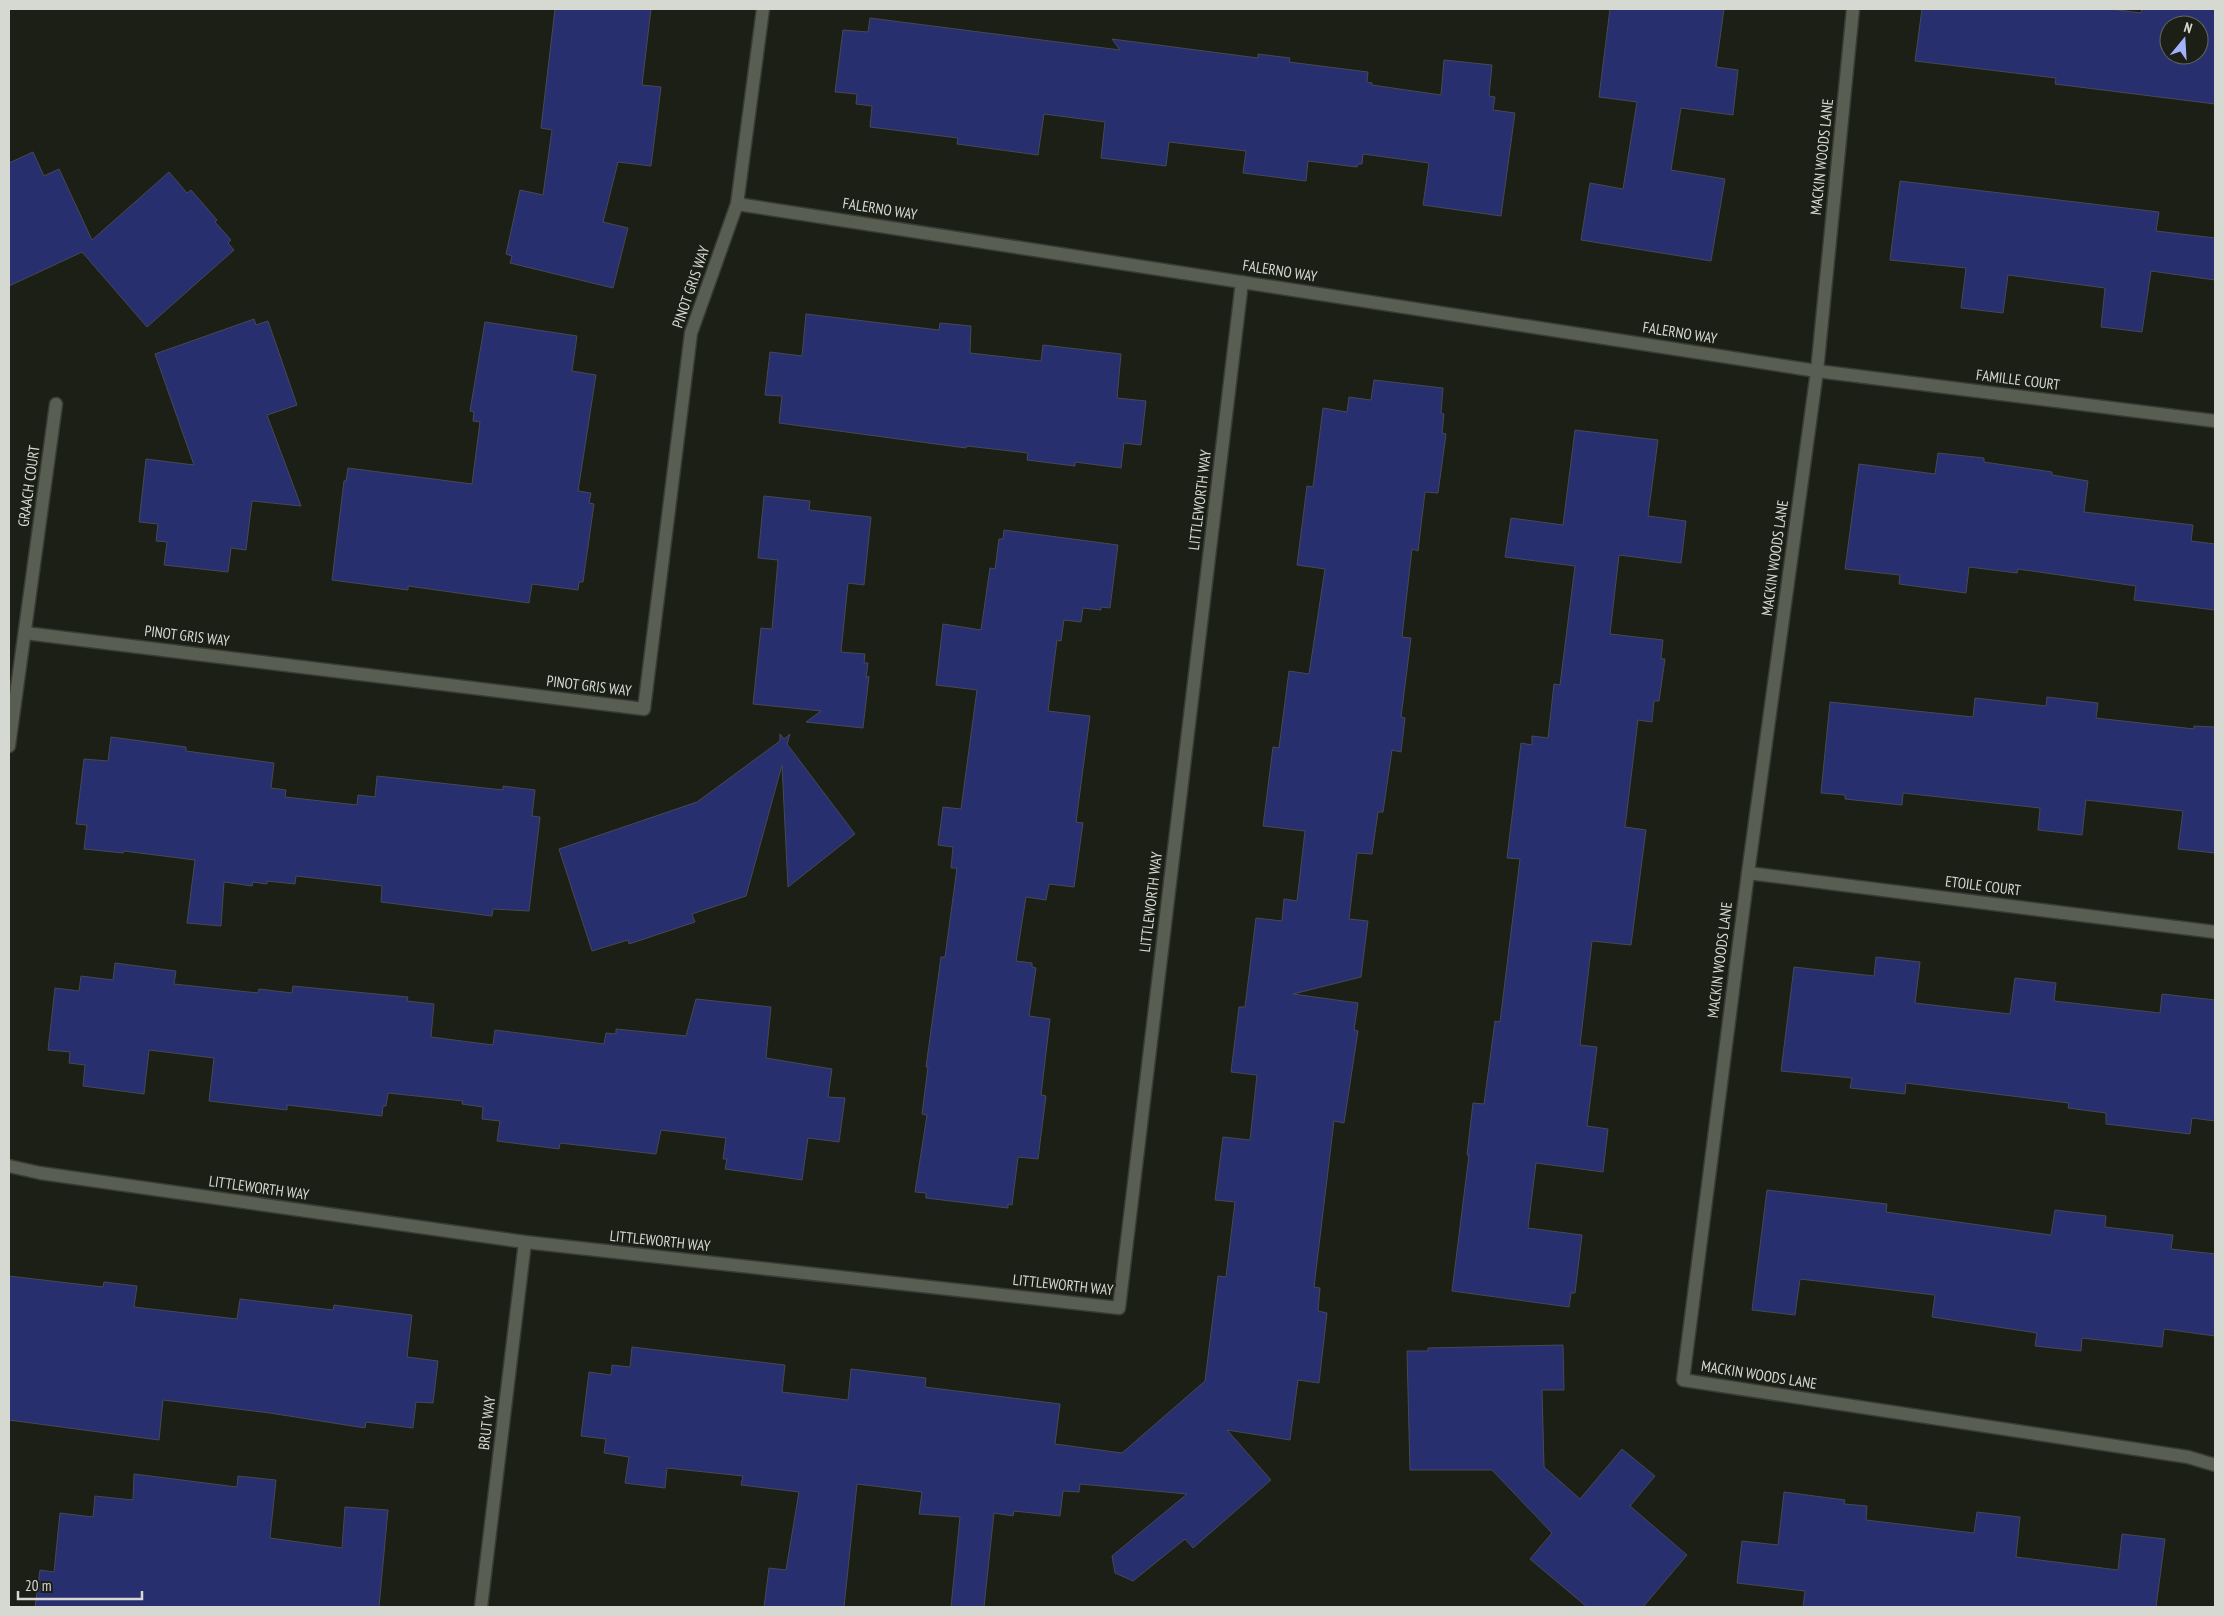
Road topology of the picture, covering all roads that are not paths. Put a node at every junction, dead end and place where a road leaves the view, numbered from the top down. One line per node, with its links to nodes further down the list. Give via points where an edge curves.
1 (763, 9): 3 (street, PINOT GRIS WAY)
2 (1853, 9): 5 (street, MACKIN WOODS LANE)
3 (737, 204): 4 (street, FALERNO WAY); 8 (street, PINOT GRIS WAY, via 691,333 644,709)
4 (1242, 282): 5 (street, FALERNO WAY); 13 (street, LITTLEWORTH WAY, via 1119,1308)
5 (1817, 371): 7 (street, FAMILLE COURT); 10 (street, MACKIN WOODS LANE)
6 (56, 404): 8 (street, GRAACH COURT)
7 (2215, 421)
8 (24, 633): 9 (street)
9 (9, 746)
10 (1748, 873): 11 (street, ETOILE COURT); 14 (street, MACKIN WOODS LANE, via 1683,1380 2188,1457)
11 (2215, 932)
12 (9, 1166): 13 (street, LITTLEWORTH WAY, via 40,1174)
13 (525, 1242): 15 (street, BRUT WAY)
14 (2215, 1465)
15 (480, 1607)

